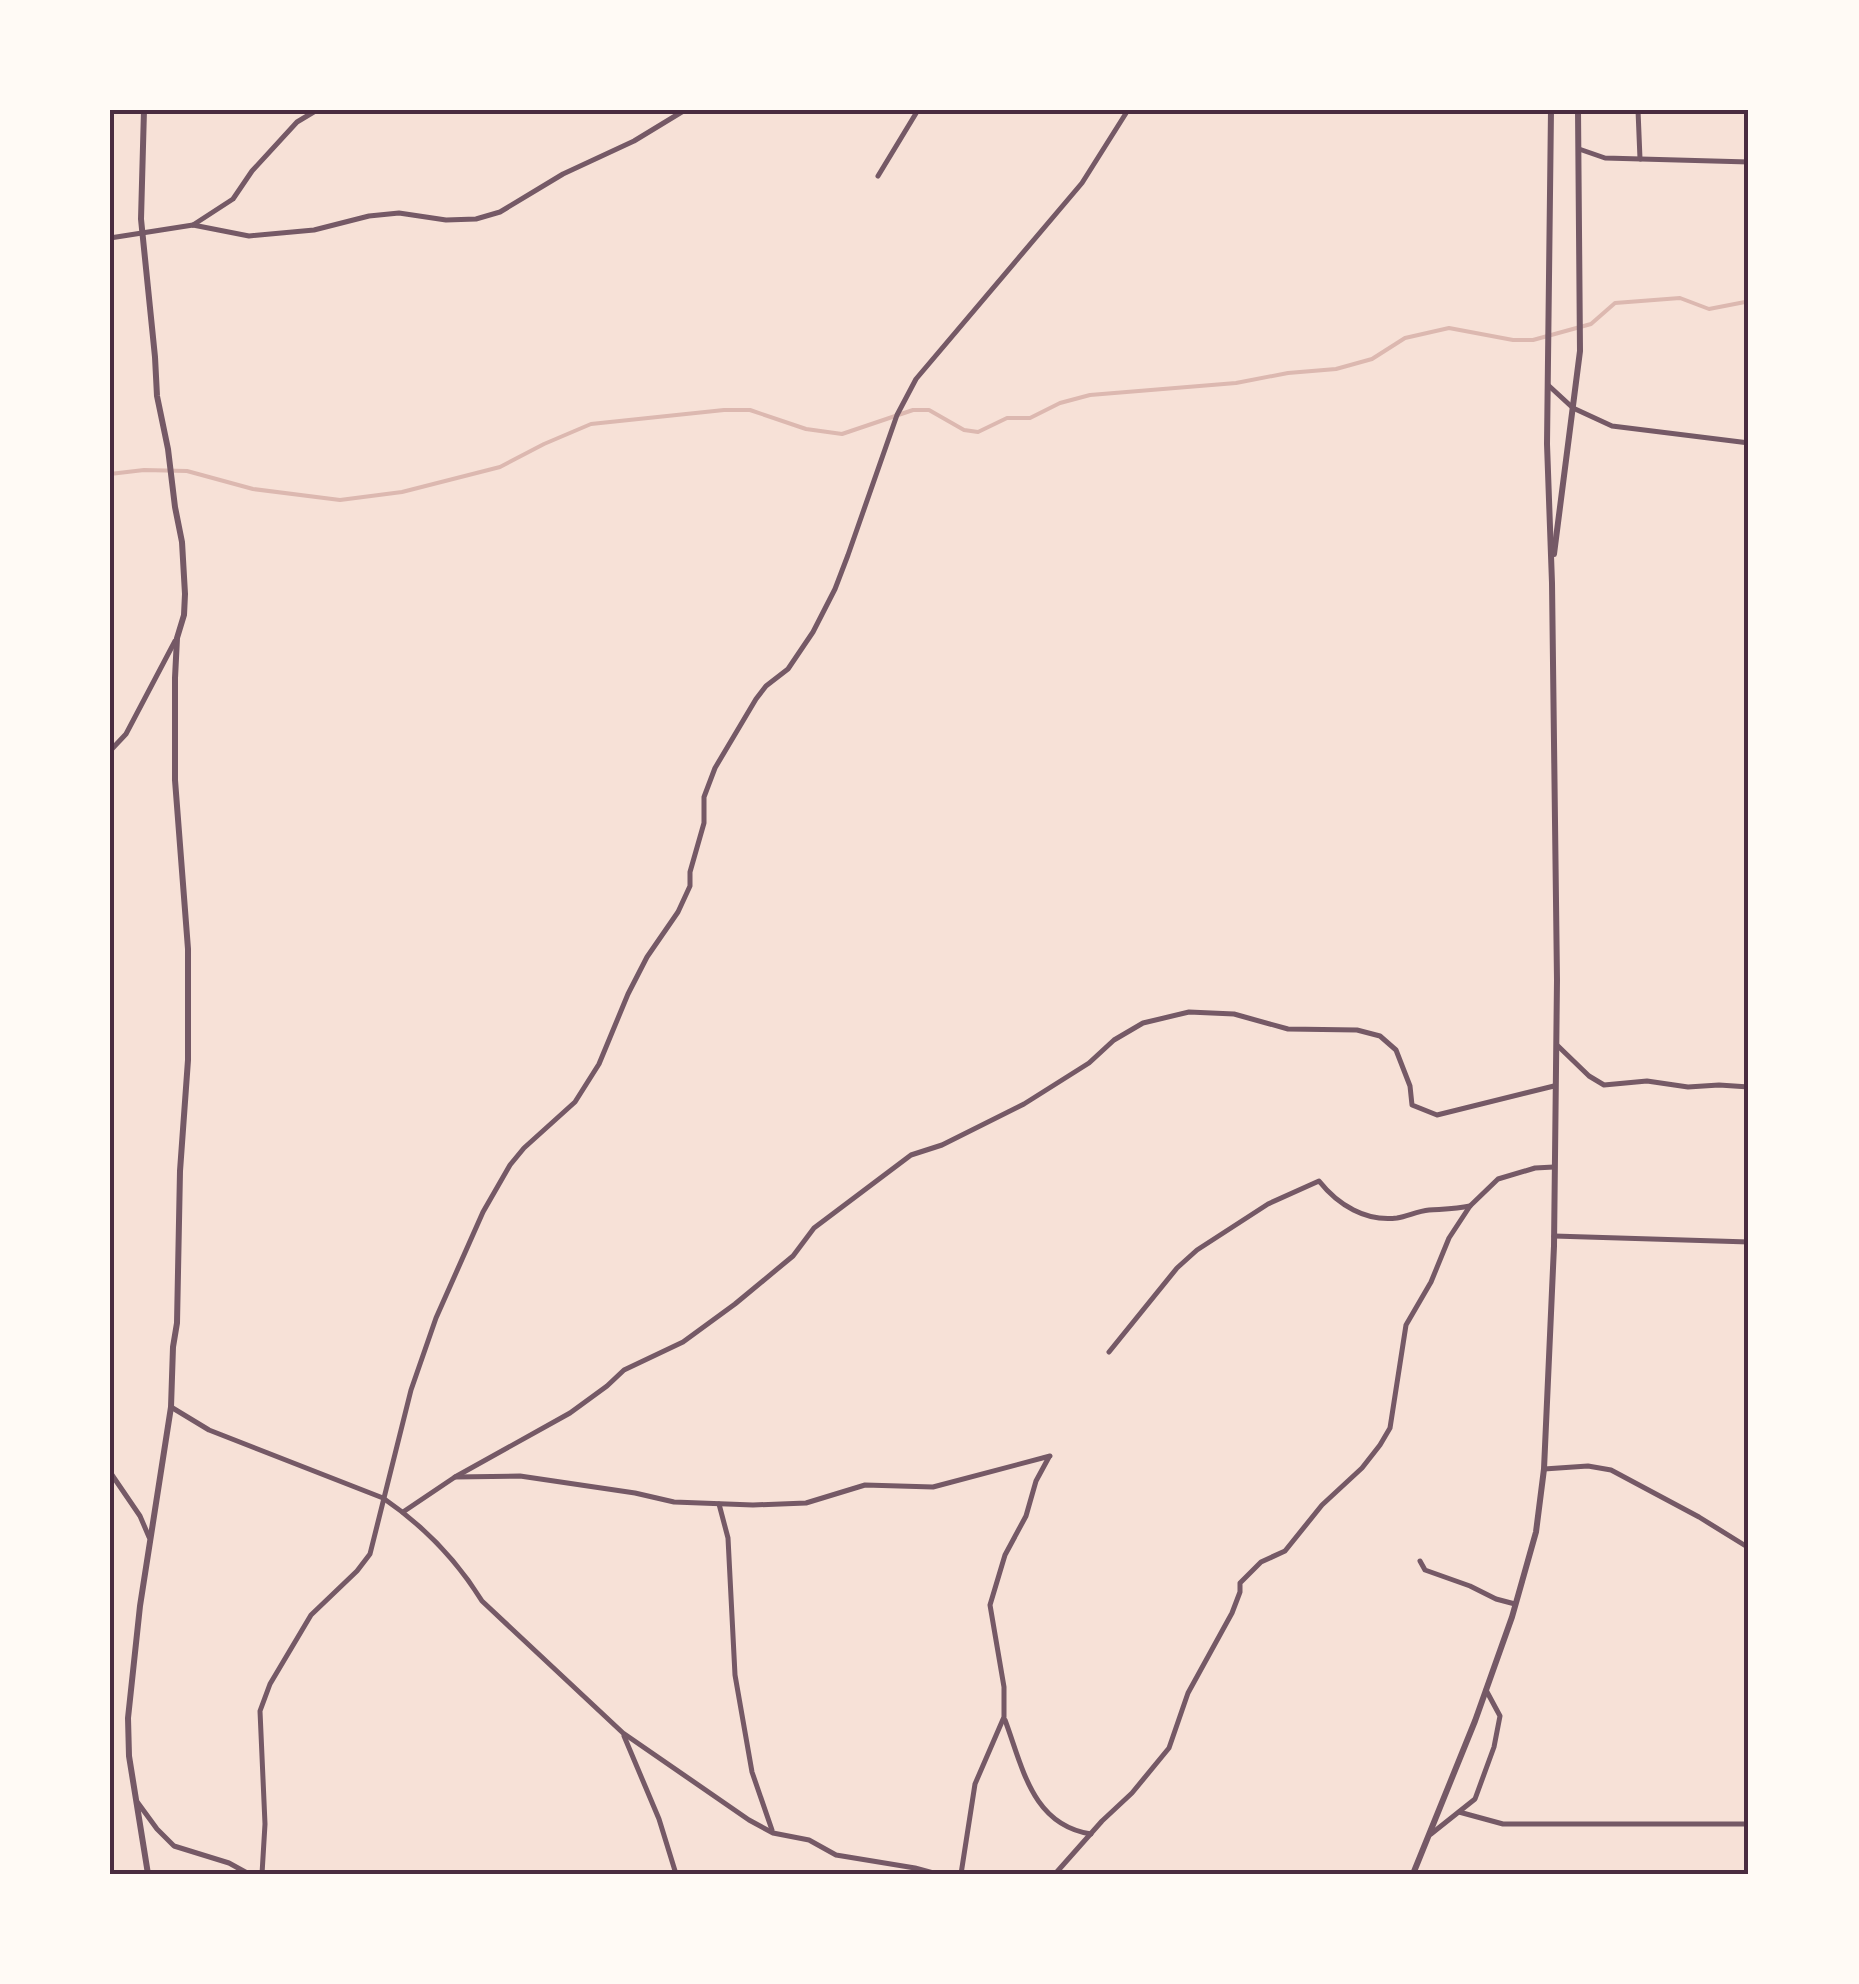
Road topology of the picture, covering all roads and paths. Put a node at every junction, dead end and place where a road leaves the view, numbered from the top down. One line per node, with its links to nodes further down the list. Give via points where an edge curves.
1 (144, 110): 14 (street)
2 (317, 110): 13 (street, via 297,122 232,199)
3 (685, 110): 13 (street, via 500,212 476,218 399,213 248,236)
4 (918, 110): 12 (street)
5 (1128, 110): 34 (street, via 1082,183 916,379 896,415 848,556 813,632 788,670 756,699 715,768 690,886 678,912 647,957 575,1102 524,1148 482,1212 411,1390)
6 (1551, 110): 16 (street)
7 (1578, 110): 9 (street)
8 (1638, 110): 10 (street)
9 (1578, 149): 10 (street); 17 (street, via 1580,351)
10 (1640, 159): 11 (street)
11 (1749, 162)
12 (878, 176)
13 (193, 225): 14 (street)
14 (142, 233): 15 (street); 20 (street, via 156,396 182,542 184,614)
15 (110, 238)
16 (1548, 385): 17 (street); 19 (street)
17 (1573, 408): 18 (street, via 1612,426); 19 (street)
18 (1749, 443)
19 (1552, 570): 22 (street)
20 (176, 638): 21 (street); 30 (street, via 174,780 188,949 188,1060)
21 (110, 752)
22 (1556, 1044): 23 (street); 24 (street, via 1604,1085 1647,1080)
23 (1554, 1086): 25 (street); 33 (street, via 1437,1115 1412,1106 1396,1050 1380,1036 1288,1029 1234,1014 1189,1012 1143,1023 1024,1104 912,1155 814,1228 793,1256 683,1342 624,1370 570,1412)
24 (1749, 1087)
25 (1554, 1167): 26 (street, via 1498,1179); 27 (street)
26 (1470, 1206): 29 (street, via 1370,1218 1319,1181 1268,1204 1198,1250); 48 (street, via 1406,1325 1390,1428 1380,1445 1286,1552 1261,1562 1240,1583 1169,1748)
27 (1554, 1236): 28 (street); 31 (street)
28 (1749, 1242)
29 (1109, 1352)
30 (172, 1407): 34 (street, via 209,1430); 37 (street)
31 (1544, 1468): 38 (street, via 1611,1470); 40 (street, via 1536,1532)
32 (110, 1472): 37 (street)
33 (456, 1477): 35 (street, via 520,1476); 36 (street)
34 (384, 1498): 36 (street); 52 (street, via 370,1554 310,1615 264,1696)
35 (719, 1504): 42 (street, via 806,1502 864,1485 933,1486 1050,1456 990,1605); 47 (street, via 728,1538 735,1675 752,1772)
36 (404, 1512): 43 (street, via 466,1574 482,1601)
37 (150, 1540): 44 (street, via 128,1718)
38 (1749, 1548)
39 (1420, 1561): 40 (street, via 1425,1570)
40 (1516, 1604): 41 (street)
41 (1486, 1690): 45 (street, via 1500,1716 1494,1746 1475,1799); 49 (street)
42 (1004, 1717): 48 (street, via 1035,1800 1061,1824); 55 (street, via 975,1784)
43 (623, 1733): 47 (street); 53 (street)
44 (137, 1802): 50 (street); 51 (street, via 174,1846)
45 (1459, 1812): 46 (street, via 1502,1824); 49 (street)
46 (1749, 1824)
47 (773, 1833): 54 (street, via 809,1840 836,1855)
48 (1091, 1834): 56 (street)
49 (1429, 1836): 57 (street)
50 (148, 1874)
51 (250, 1874)
52 (262, 1874)
53 (676, 1874)
54 (937, 1874)
55 (961, 1874)
56 (1055, 1874)
57 (1413, 1874)

